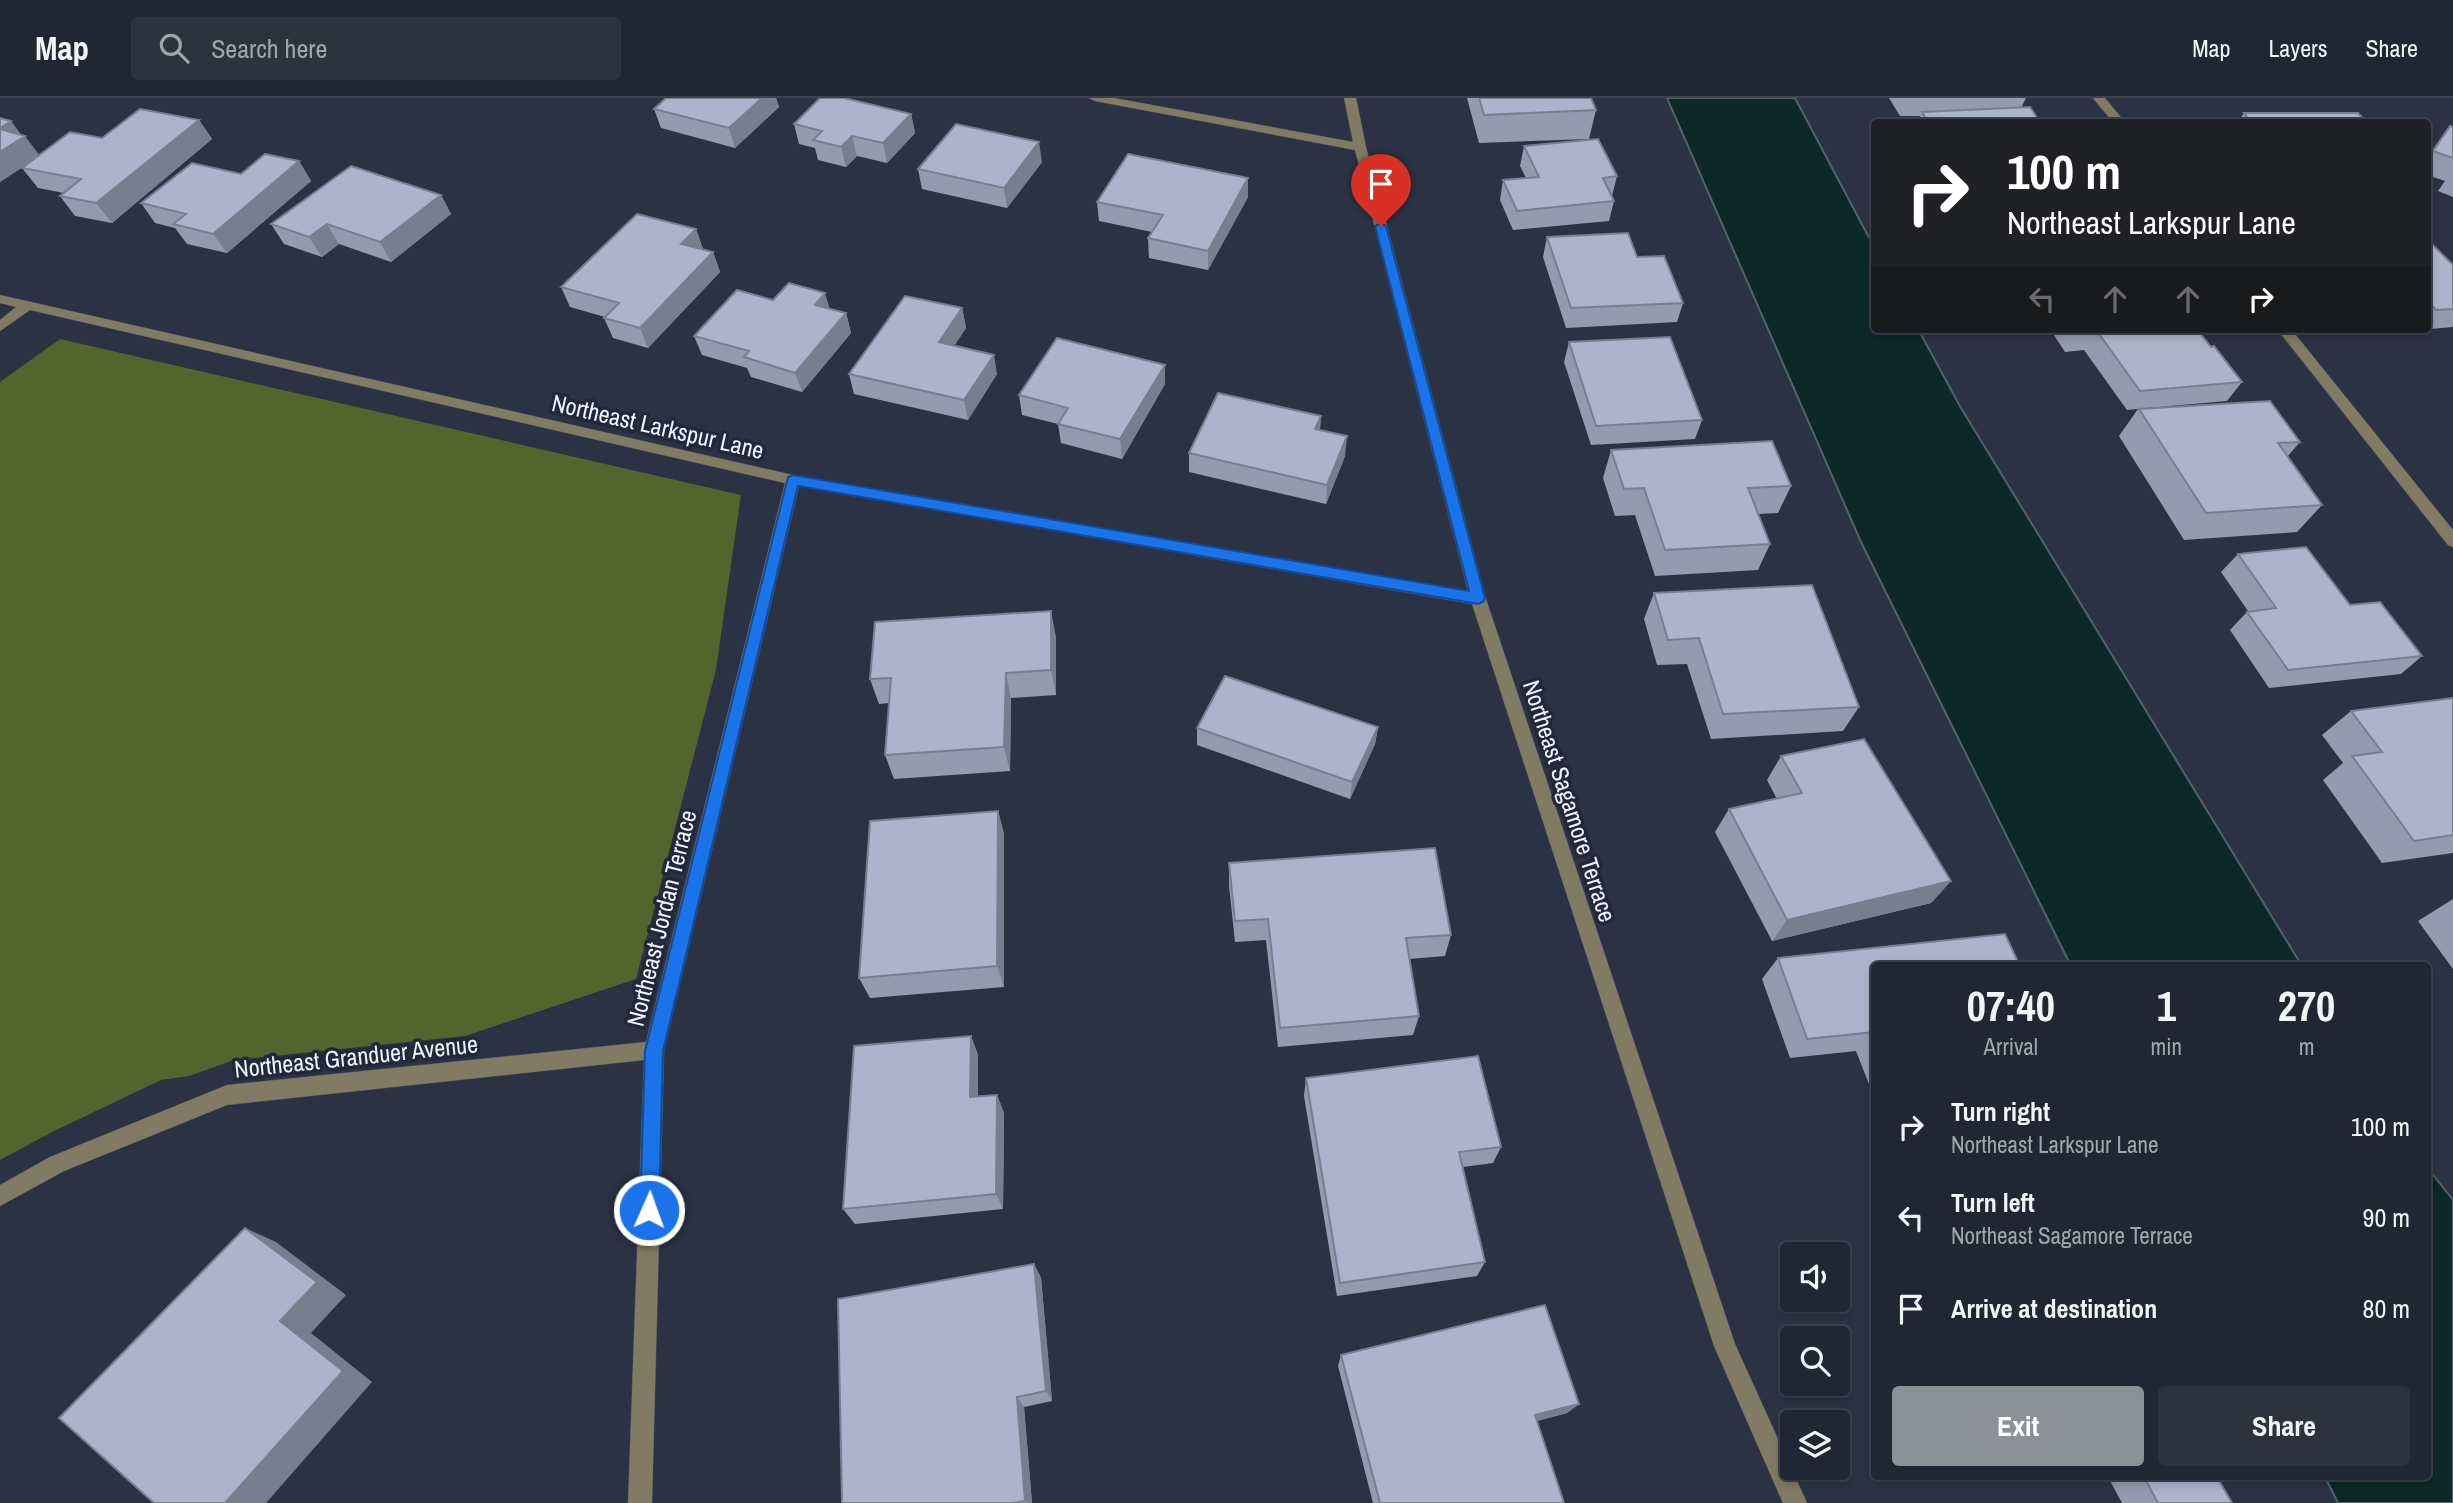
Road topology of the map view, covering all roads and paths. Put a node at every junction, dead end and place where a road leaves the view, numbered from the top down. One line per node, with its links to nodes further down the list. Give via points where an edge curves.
1 (1095, 98): 5 (street)
2 (1350, 98): 5 (street, Northeast Sagamore Terrace)
3 (2099, 98): 4 (street)
4 (2116, 119)
5 (1360, 146): 12 (street, Northeast Sagamore Terrace)
6 (0, 299): 7 (street, Northeast Larkspur Lane)
7 (26, 306): 8 (street); 10 (street, Northeast Larkspur Lane)
8 (0, 327)
9 (2287, 333): 11 (street)
10 (793, 480): 12 (street, Northeast Larkspur Lane); 13 (street, Northeast Jordan Terrace)
11 (2453, 541)
12 (1478, 598): 16 (street, Northeast Sagamore Terrace, via 1725,1346)
13 (654, 1051): 14 (street, Northeast Granduer Avenue, via 227,1095 57,1164); 15 (street, Northeast Jordan Terrace)
14 (0, 1196)
15 (640, 1503)
16 (1795, 1503)

